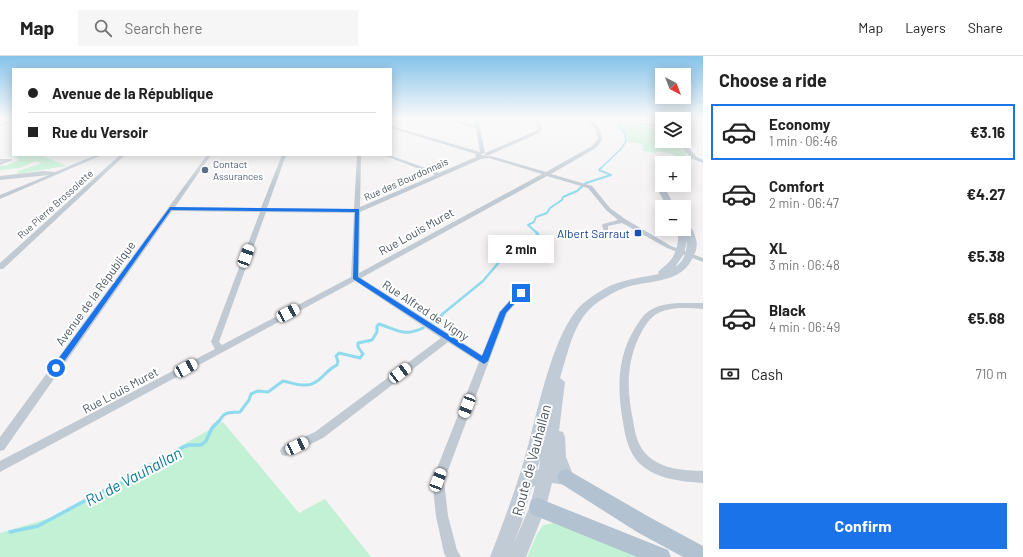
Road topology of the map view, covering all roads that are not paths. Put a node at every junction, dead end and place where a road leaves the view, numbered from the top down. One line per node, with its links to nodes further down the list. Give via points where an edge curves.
1 (438, 141): 6 (street)
2 (481, 141): 6 (street)
3 (516, 141): 6 (street, Rue des Bourdonnais)
4 (599, 141): 20 (street, Rue Louis Muret, via 589,151)
5 (686, 148): 13 (main road)
6 (483, 155): 19 (street, Rue des Bourdonnais); 20 (street)
7 (98, 156): 18 (street)
8 (122, 156): 32 (street, Rue Pierre Brossolette)
9 (207, 156): 23 (street, Avenue de la République)
10 (284, 156): 24 (street)
11 (359, 156): 25 (street)
12 (388, 156): 19 (street)
13 (693, 157): 14 (street); 16 (street)
14 (703, 158)
15 (0, 160): 17 (street, via 11,160)
16 (703, 162)
17 (0, 164)
18 (56, 173): 21 (street); 22 (street)
19 (440, 174): 25 (street, Rue des Bourdonnais)
20 (546, 174): 26 (street, via 593,189 608,208); 33 (street, Rue Louis Muret)
21 (0, 178)
22 (0, 197)
23 (170, 209): 24 (street, Rue des Bourdonnais); 41 (street, Avenue de la République)
24 (263, 210): 25 (street, Rue des Bourdonnais); 37 (street, via 215,342)
25 (357, 210): 33 (street)
26 (624, 221): 27 (street, via 605,225); 30 (street)
27 (606, 231)
28 (684, 236): 30 (main road)
29 (691, 236): 30 (main road, via 692,250)
30 (685, 254): 31 (street); 39 (main road, Route de Vauhallan, via 684,266 671,274 616,287 589,304 574,321)
31 (703, 260)
32 (0, 267)
33 (355, 278): 36 (street, Rue Alfred de Vigny); 37 (street, Rue Louis Muret)
34 (521, 293): 38 (street, via 504,312)
35 (703, 306): 46 (street, via 667,307 653,312 648,317 639,328 628,351 624,368 623,400 632,443 649,465 664,472)
36 (447, 338): 38 (street, Rue Alfred de Vigny); 42 (street, via 319,435)
37 (220, 349): 43 (street, Rue Louis Muret)
38 (484, 361): 49 (street, via 438,480 442,516)
39 (560, 361): 40 (main road, Route de Vauhallan); 47 (main road, Route de Vauhallan)
40 (554, 416): 44 (main road, Route de Vauhallan); 45 (main road, via 559,426 556,450)
41 (0, 446)
42 (286, 451)
43 (0, 467)
44 (546, 474): 45 (main road); 47 (main road); 48 (main road, Route de Vauhallan)
45 (566, 477): 53 (main road)
46 (703, 477)
47 (525, 482): 48 (main road); 50 (main road, Route de Vauhallan, via 514,522)
48 (538, 507): 51 (main road, Route de Vauhallan); 52 (main road)
49 (454, 557)
50 (499, 557)
51 (517, 557)
52 (661, 557)
53 (703, 557)

